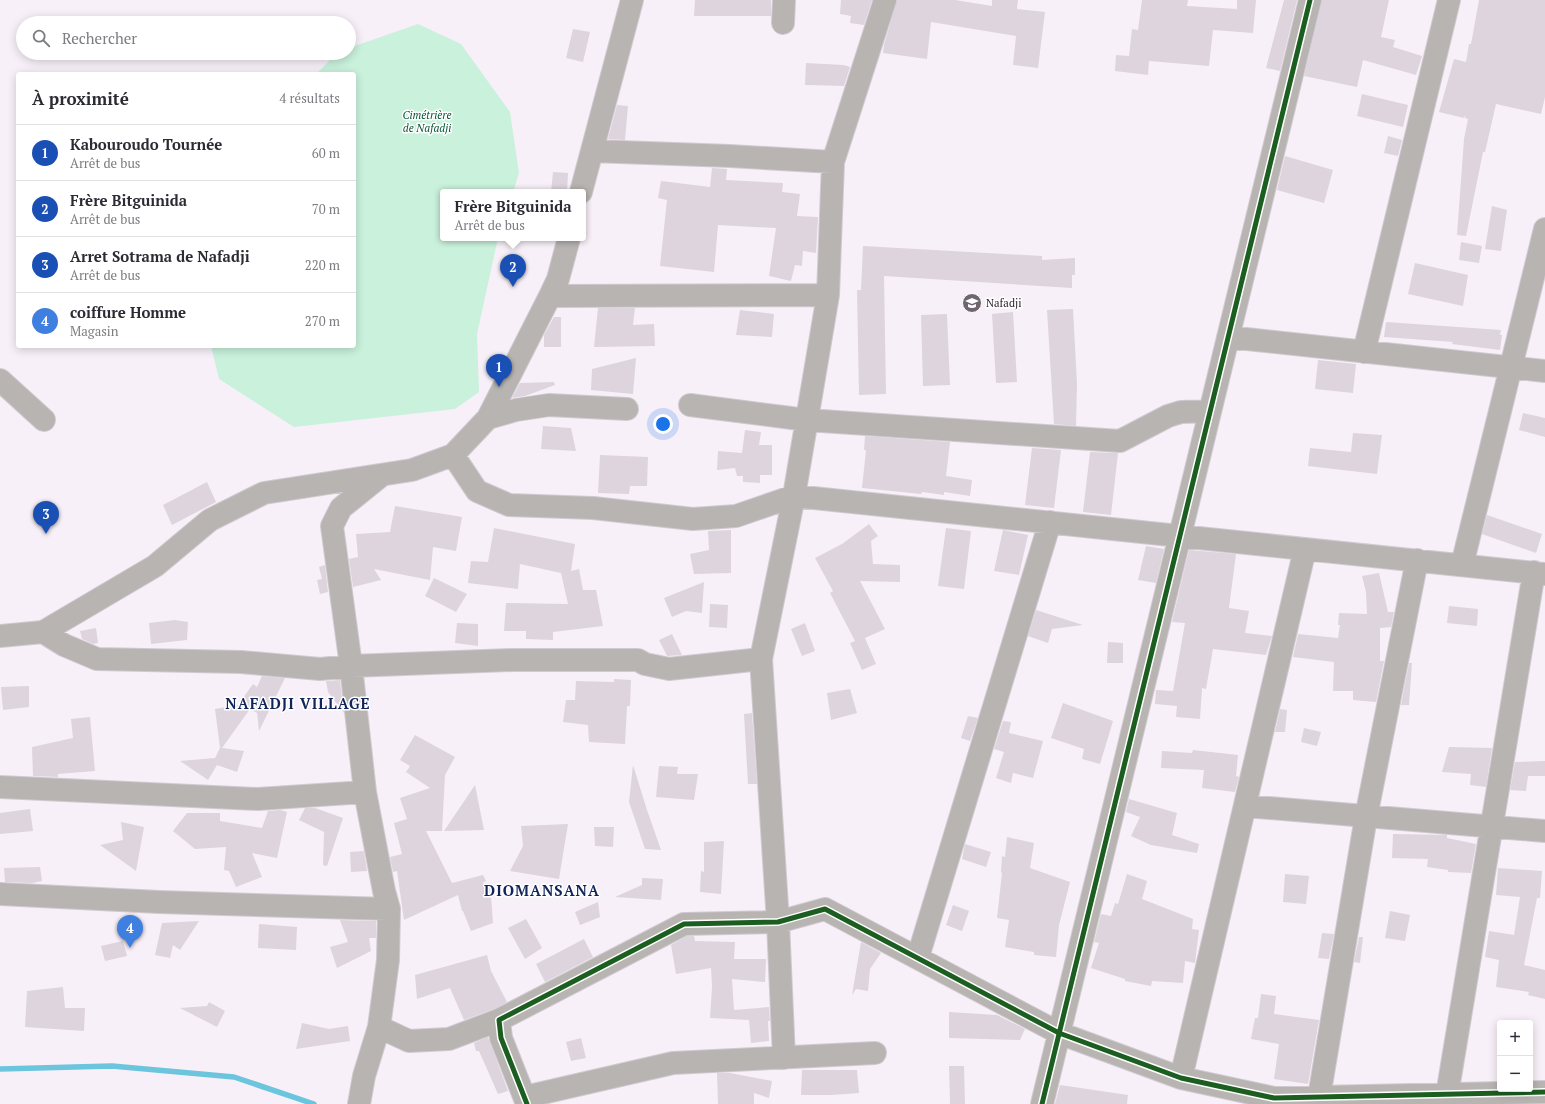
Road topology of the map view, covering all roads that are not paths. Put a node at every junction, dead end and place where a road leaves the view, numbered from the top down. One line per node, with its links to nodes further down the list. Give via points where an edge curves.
1 (632, 0): 7 (street)
2 (784, 0): 6 (street)
3 (885, 0): 8 (street)
4 (1310, 0): 14 (street)
5 (1449, 0): 15 (street)
6 (783, 23)
7 (592, 151): 8 (street); 9 (street)
8 (833, 162): 12 (street)
9 (582, 189)
10 (1545, 229): 16 (street)
11 (568, 241): 13 (street, via 558,279)
12 (828, 295): 13 (street); 24 (street)
13 (550, 296): 22 (street)
14 (1228, 337): 15 (street); 21 (street)
15 (1364, 352): 16 (street)
16 (1511, 367): 17 (street); 32 (street)
17 (1545, 371)
18 (1, 382): 23 (street)
19 (690, 405): 24 (street)
20 (627, 409): 22 (street, via 549,405)
21 (1210, 411): 24 (street, via 1181,412 1168,416 1120,441); 29 (street)
22 (488, 418): 25 (street)
23 (44, 420)
24 (807, 420): 27 (street)
25 (453, 454): 26 (street, via 412,470); 27 (street, via 476,491 509,505 593,508 693,519 736,516)
26 (382, 475): 34 (street, via 264,493 210,520 155,566); 37 (street, via 342,508 332,526)
27 (794, 496): 28 (street); 36 (street)
28 (1050, 522): 29 (street); 47 (street)
29 (1179, 536): 30 (street); 50 (street)
30 (1305, 549): 31 (street); 40 (street)
31 (1417, 560): 32 (street); 41 (street)
32 (1462, 565): 33 (street)
33 (1540, 573): 42 (street)
34 (43, 632): 35 (street); 37 (street, via 64,645 97,659 240,662 320,669)
35 (0, 636)
36 (761, 659): 37 (street, via 669,669 638,660 512,660); 46 (street)
37 (351, 666): 39 (street)
38 (0, 788): 39 (street, via 258,799)
39 (365, 792): 45 (street)
40 (1245, 806): 41 (street); 53 (street)
41 (1366, 817): 42 (street); 56 (street)
42 (1492, 826): 43 (street); 55 (street)
43 (1545, 831)
44 (0, 894): 45 (street)
45 (389, 909): 49 (street, via 388,960)
46 (778, 922): 47 (street, via 825,908); 48 (street, via 684,924); 52 (street)
47 (918, 957): 50 (street)
48 (499, 1020): 49 (street, via 450,1038 409,1041); 57 (street, via 501,1038)
49 (380, 1027): 58 (street, via 364,1076)
50 (1059, 1033): 53 (street); 59 (street)
51 (875, 1053): 52 (street)
52 (784, 1058): 57 (street, via 673,1063)
53 (1181, 1078): 56 (street, via 1274,1098)
54 (1545, 1092): 55 (street)
55 (1447, 1094): 56 (street)
56 (1319, 1097)
57 (526, 1100)
58 (359, 1104)
59 (1042, 1104)

